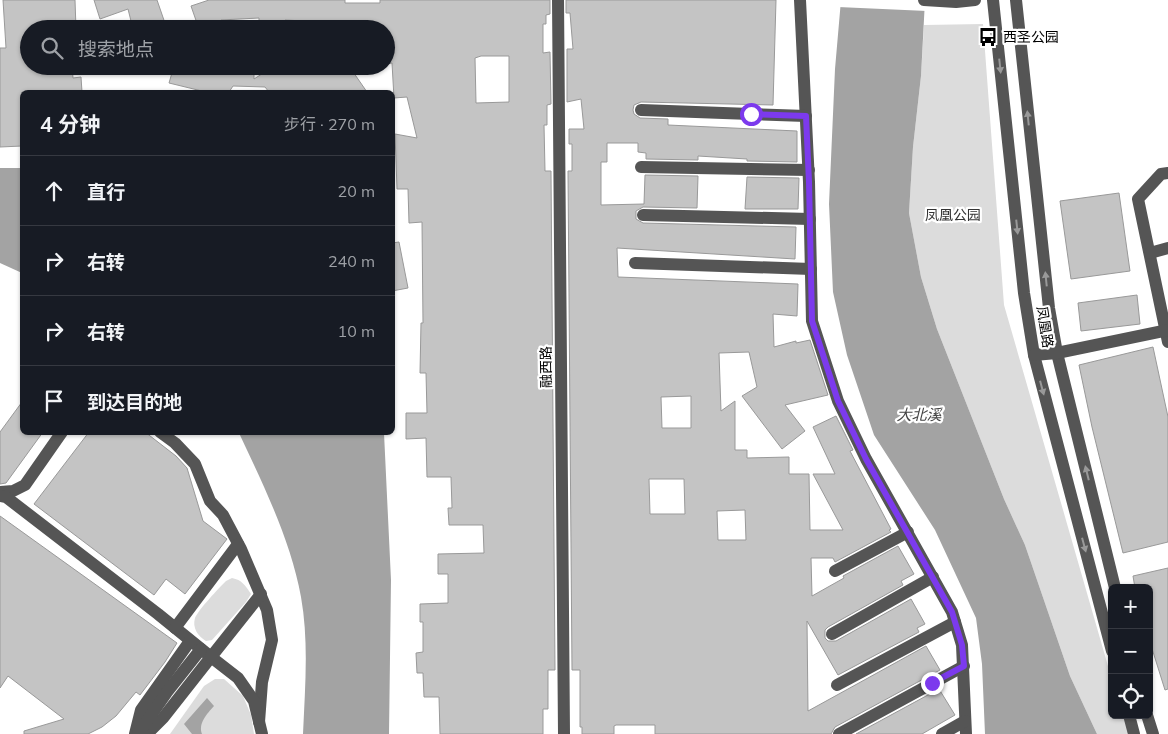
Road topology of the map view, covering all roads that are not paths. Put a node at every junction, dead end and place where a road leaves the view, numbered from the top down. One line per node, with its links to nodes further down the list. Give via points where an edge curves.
1 (558, 0): 45 (street, 融西路)
2 (800, 0): 8 (street)
3 (924, 0): 4 (street)
4 (975, 0)
5 (993, 0): 20 (street, 凤凰路, one-way to 20, via 1024,293)
6 (1016, 0): 19 (street, 凤凰路, one-way to 6, via 1049,308)
7 (641, 110): 8 (street)
8 (806, 116): 10 (street)
9 (641, 167): 10 (street)
10 (809, 170): 13 (street)
11 (1168, 173): 15 (street, via 1161,174 1138,199)
12 (643, 215): 13 (street)
13 (810, 219): 17 (street)
14 (1168, 248): 15 (street)
15 (1150, 253): 18 (street)
16 (635, 263): 17 (street)
17 (811, 269): 25 (street, via 812,321 838,401 866,459)
18 (1167, 335): 19 (street)
19 (1057, 353): 20 (street); 29 (street, 凤凰路, one-way to 19)
20 (1034, 355): 34 (street, 凤凰路, one-way to 34)
21 (60, 435): 23 (street, via 25,485 13,491)
22 (164, 435): 26 (street, via 195,464 210,501 223,515)
23 (0, 492)
24 (0, 496): 32 (street, via 6,497)
25 (908, 532): 27 (street); 28 (street)
26 (238, 544): 30 (street); 32 (street)
27 (835, 572)
28 (933, 577): 31 (street); 33 (street)
29 (1114, 584)
30 (260, 594): 36 (street); 41 (street, via 267,610 272,640 262,682)
31 (955, 622): 37 (street); 38 (street)
32 (176, 628): 35 (street)
33 (832, 634)
34 (1108, 636)
35 (190, 640): 36 (street); 43 (street, via 141,710)
36 (206, 653): 41 (street, via 238,678 254,701); 43 (street, via 167,692); 44 (street, via 163,718)
37 (964, 666): 42 (street); 46 (street)
38 (837, 685)
39 (1130, 719): 48 (street)
40 (1149, 719): 49 (street)
41 (261, 728)
42 (966, 728): 47 (street)
43 (137, 734)
44 (147, 734)
45 (564, 734)
46 (839, 734)
47 (942, 734)
48 (1134, 734)
49 (1153, 734)

